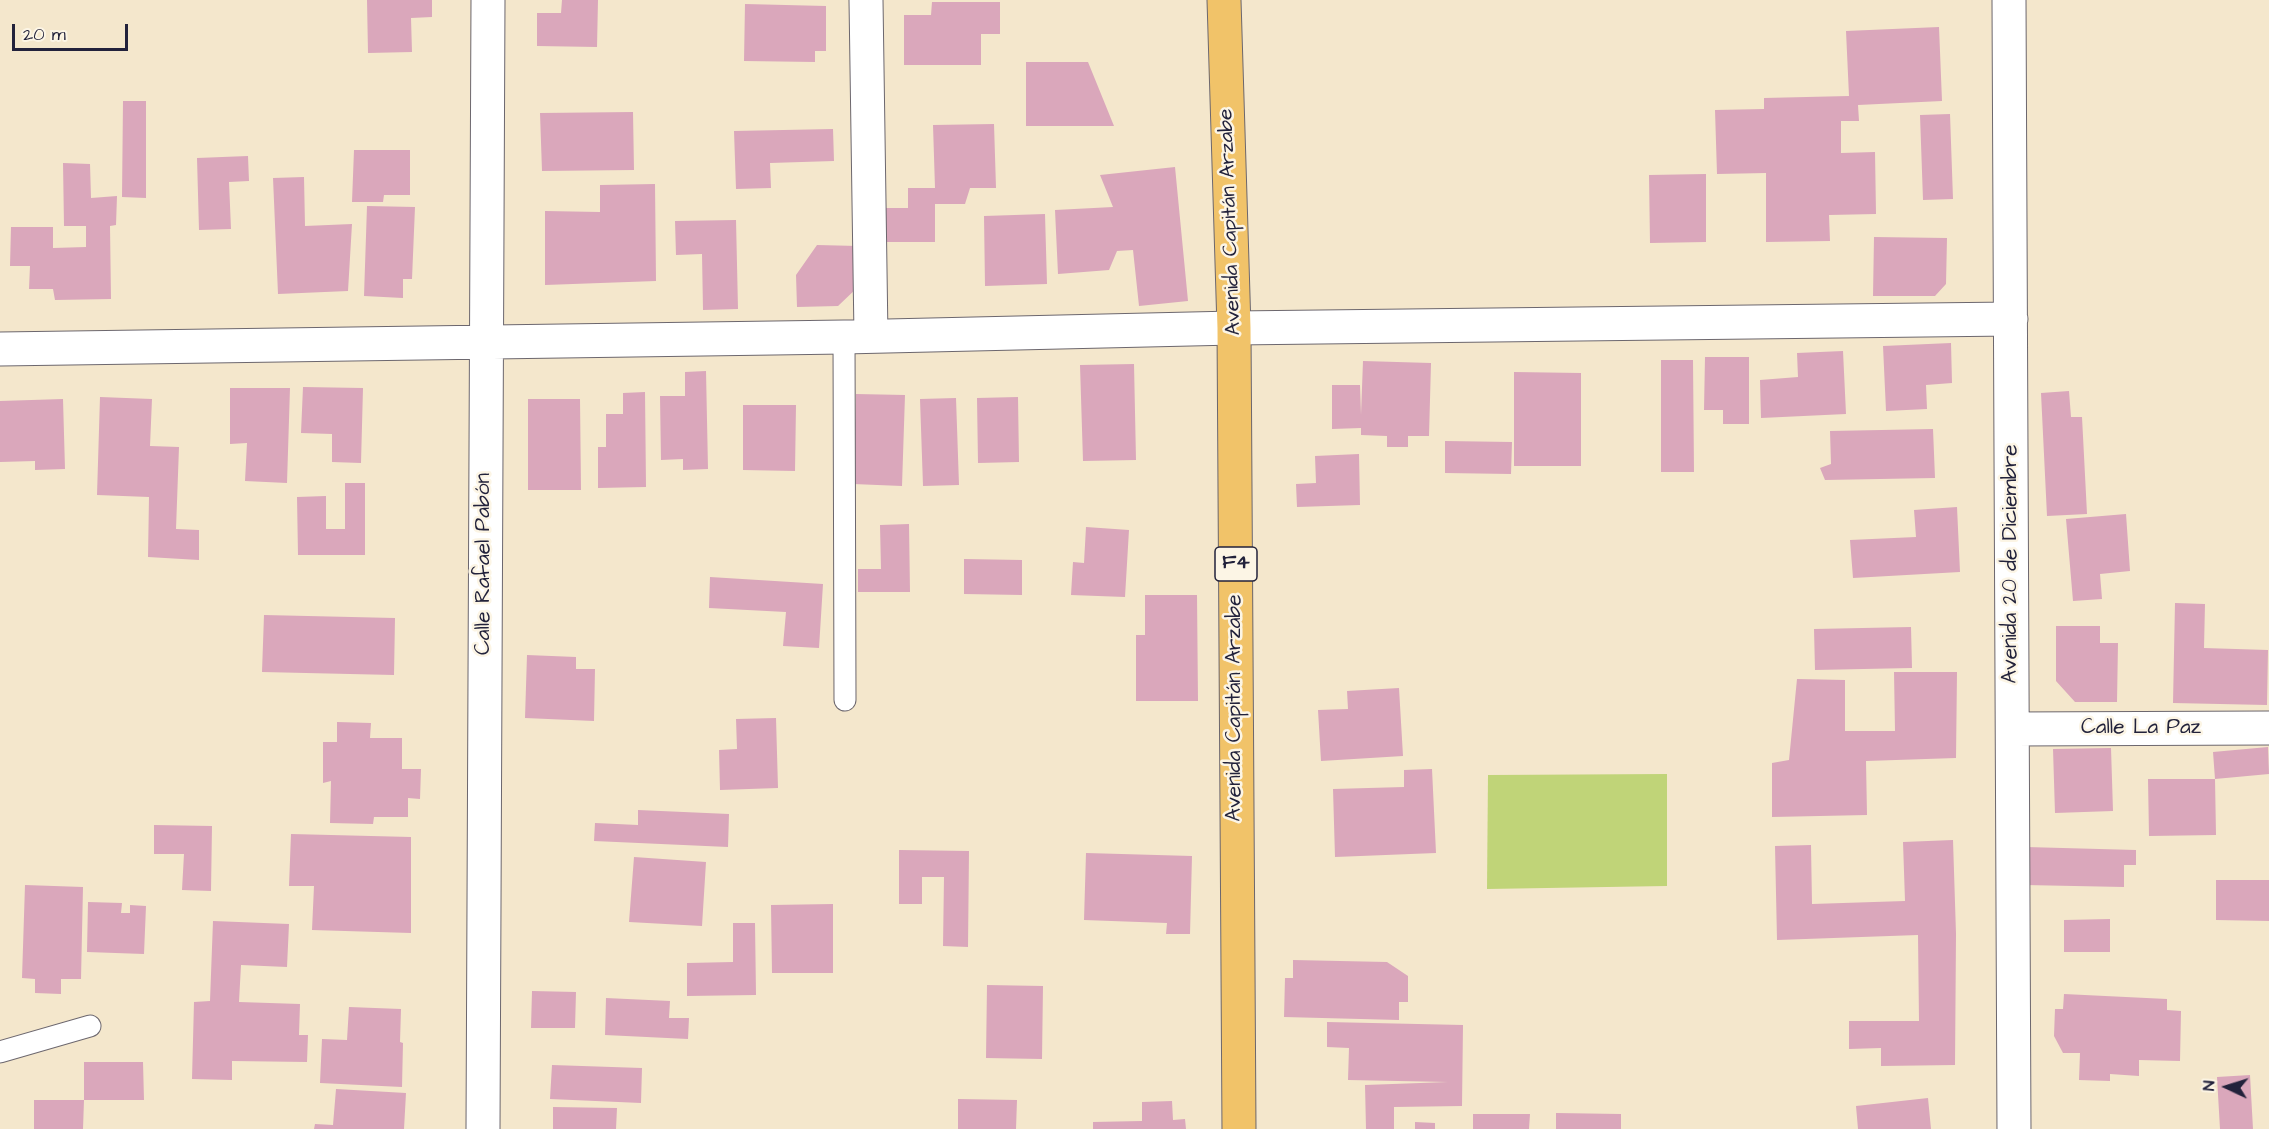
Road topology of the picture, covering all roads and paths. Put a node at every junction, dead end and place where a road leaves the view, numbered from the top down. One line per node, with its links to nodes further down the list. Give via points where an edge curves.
1 (488, 0): 8 (street, Calle Rafael Pabón)
2 (866, 0): 7 (street)
3 (1224, 0): 6 (highway, Avenida Capitán Arzabe / F4)
4 (2009, 0): 5 (street, Avenida 20 de Diciembre)
5 (2011, 319): 6 (street); 12 (street, Avenida 20 de Diciembre)
6 (1234, 328): 7 (street); 16 (highway, Avenida Capitán Arzabe / F4)
7 (858, 337): 8 (street); 10 (lane)
8 (486, 343): 9 (street); 15 (street, Calle Rafael Pabón)
9 (0, 349)
10 (845, 700)
11 (2269, 728): 12 (street, Calle La Paz)
12 (2013, 729): 17 (street, Avenida 20 de Diciembre)
13 (90, 1026): 14 (lane)
14 (0, 1052)
15 (483, 1129)
16 (1239, 1129)
17 (2014, 1129)

